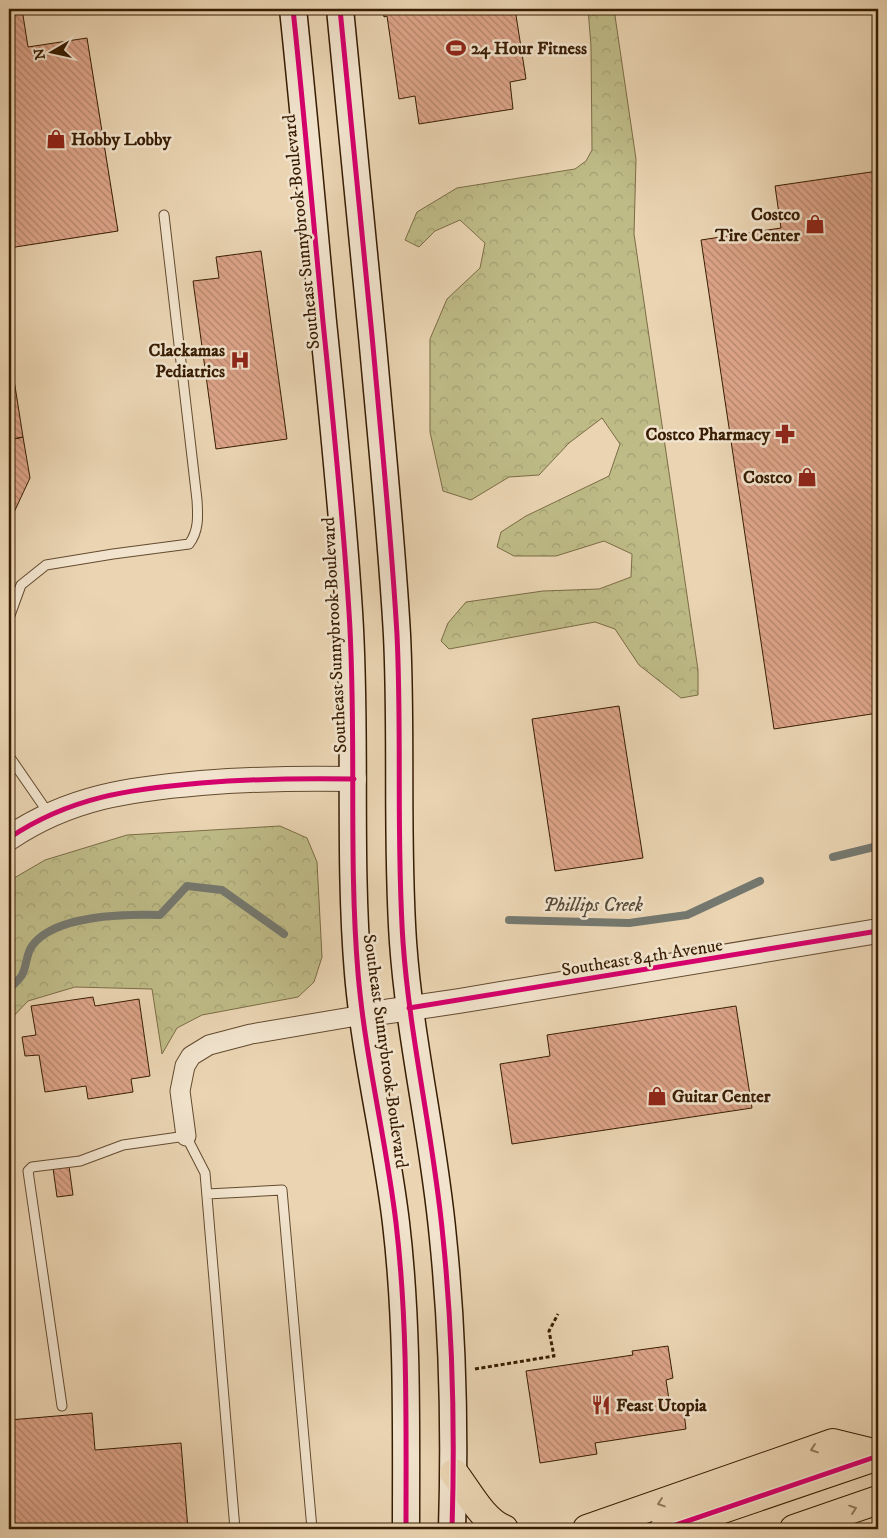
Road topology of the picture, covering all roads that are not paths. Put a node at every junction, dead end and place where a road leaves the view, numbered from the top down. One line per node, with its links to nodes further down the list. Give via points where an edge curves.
1 (293, 9): 6 (main road, Southeast Sunnybrook Boulevard, via 345,544)
2 (340, 9): 10 (main road, Southeast Sunnybrook Boulevard, via 394,577 400,703 400,888)
3 (164, 215): 4 (lane, via 197,500 195,536 189,544 46,565 21,584)
4 (9, 618)
5 (9, 756): 7 (lane)
6 (354, 779): 7 (street, via 244,780 146,788 94,799); 11 (main road, Southeast Sunnybrook Boulevard, via 354,897)
7 (50, 815): 8 (street)
8 (9, 838)
9 (878, 931): 10 (street, Southeast 84th Avenue)
10 (409, 1008): 11 (street, Southeast 84th Avenue); 16 (main road, Southeast Sunnybrook Boulevard, via 443,1237 453,1373)
11 (363, 1015): 12 (street, Southeast 84th Avenue, via 209,1044 191,1056 185,1066 180,1091); 20 (main road, Southeast Sunnybrook Boulevard, via 397,1232 406,1374)
12 (186, 1136): 13 (lane, via 205,1173); 14 (lane, via 123,1145 80,1161 32,1167 28,1171)
13 (208, 1194): 18 (lane); 19 (lane, via 282,1190)
14 (62, 1406)
15 (878, 1455): 23 (main road, one-way to 23, via 833,1443); 24 (main road)
16 (454, 1474): 21 (main road, Southeast Sunnybrook Boulevard); 22 (main road, via 478,1507 496,1526)
17 (878, 1500): 25 (main road, one-way to 17)
18 (235, 1529)
19 (312, 1529)
20 (406, 1529)
21 (452, 1529)
22 (504, 1529)
23 (587, 1529)
24 (664, 1529)
25 (794, 1529)

